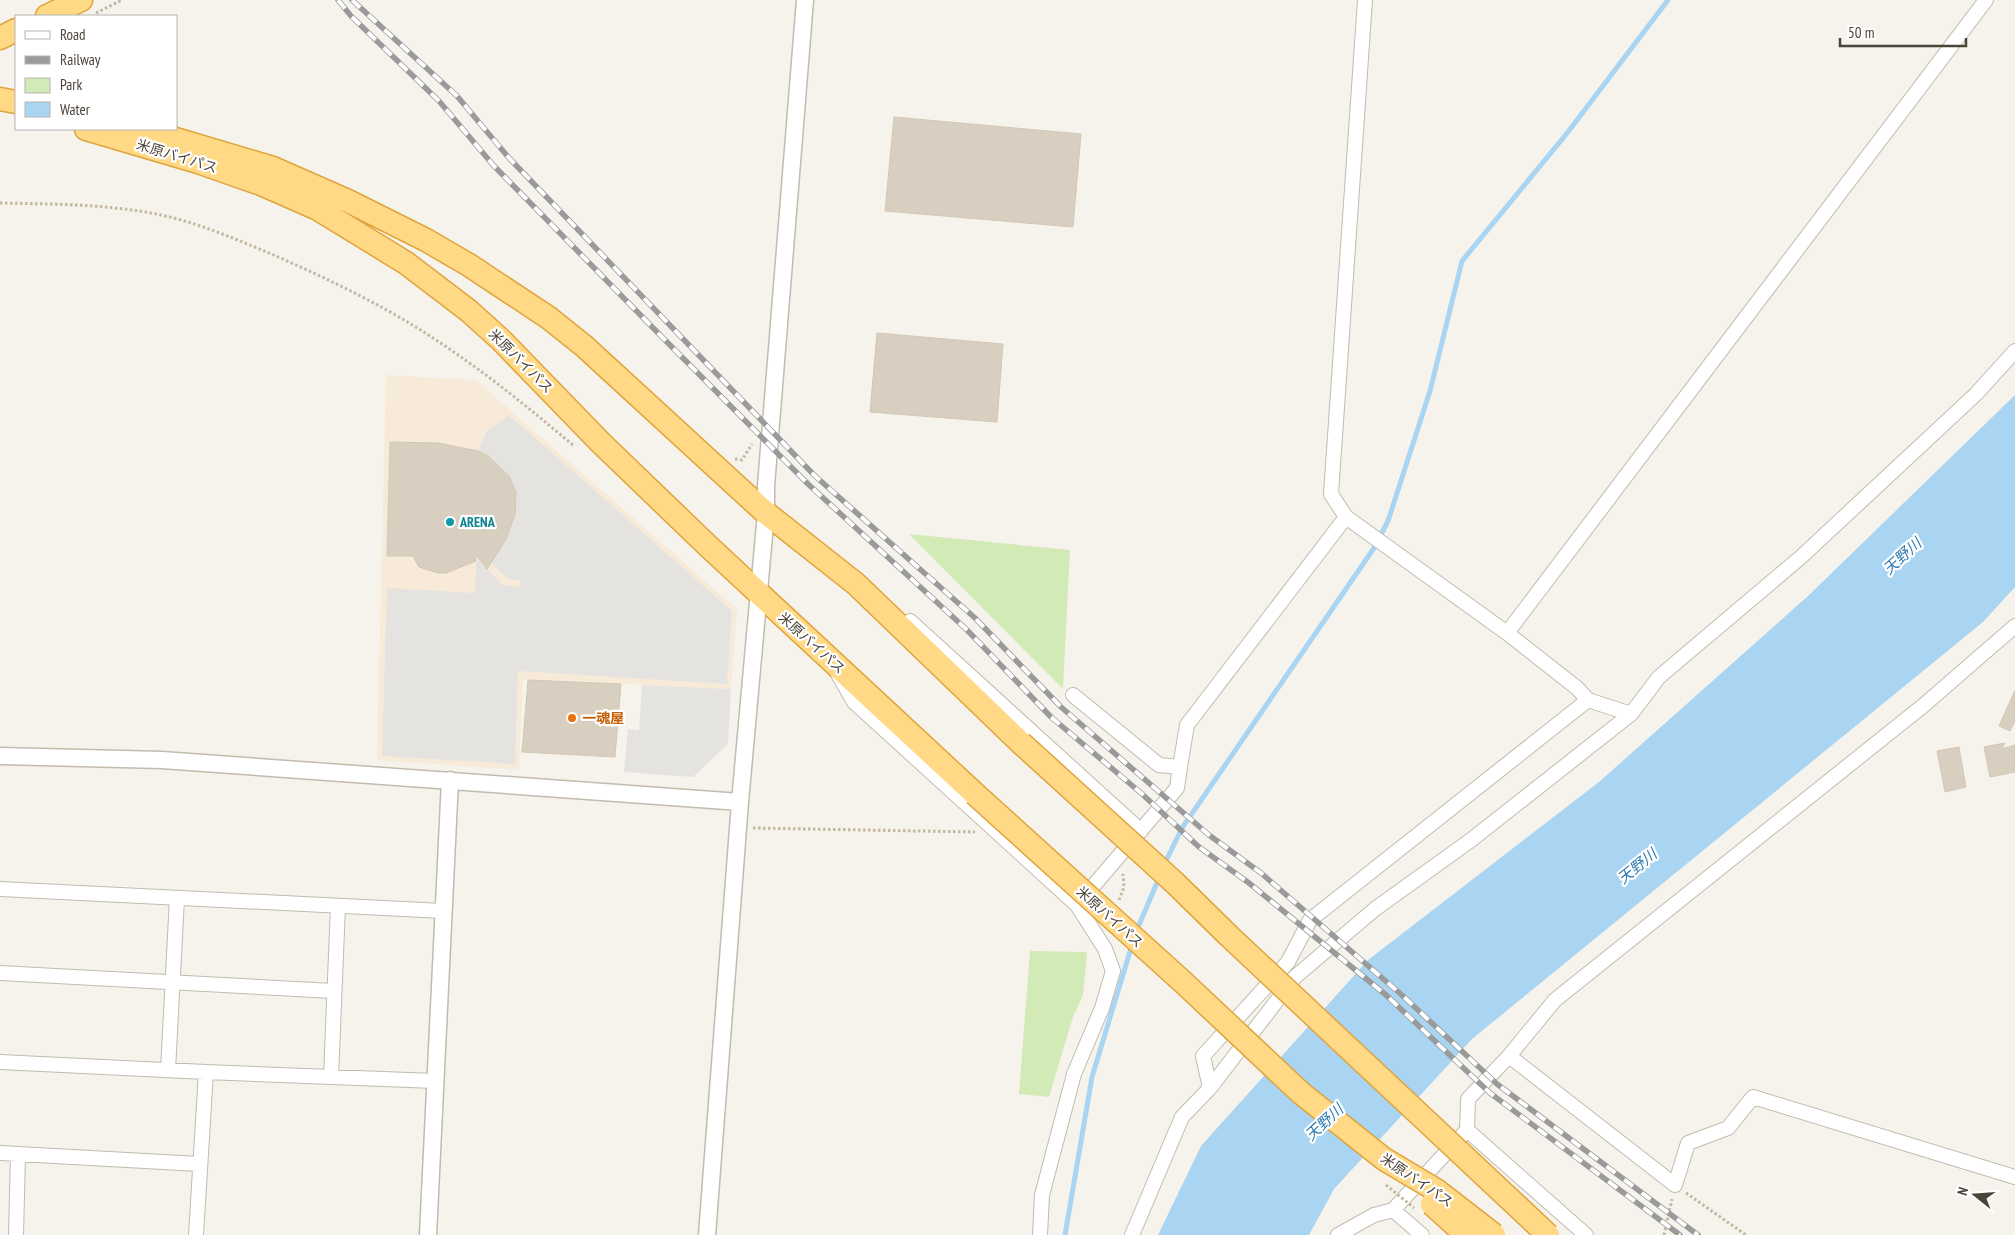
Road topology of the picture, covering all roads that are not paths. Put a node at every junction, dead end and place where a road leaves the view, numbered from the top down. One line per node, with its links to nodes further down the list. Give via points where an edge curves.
1 (81, 0): 5 (highway)
2 (805, 0): 15 (street)
3 (1365, 0): 16 (street, via 1331,494)
4 (1986, 0): 20 (street)
5 (49, 15)
6 (15, 30): 7 (highway)
7 (0, 38)
8 (0, 98): 9 (highway)
9 (15, 102)
10 (0, 114): 11 (highway)
11 (15, 116)
12 (89, 130): 18 (highway, 米原バイパス, via 261,184 318,209 406,263 501,340 601,443)
13 (145, 130): 15 (highway, 米原バイパス, via 273,168 348,201 469,265 549,318 584,346)
14 (2015, 351): 24 (street, via 1976,394 1801,557 1659,677)
15 (766, 513): 17 (highway, 米原バイパス); 18 (street)
16 (1346, 517): 20 (street); 26 (street, via 1188,726)
17 (856, 584): 29 (street, via 906,617); 62 (highway, 米原バイパス, bridge, via 1021,743 1176,884)
18 (759, 595): 21 (highway, 米原バイパス); 28 (street)
19 (2015, 626): 38 (street, via 1924,705 1555,1000)
20 (1507, 633): 23 (street)
21 (826, 654): 32 (street, via 854,702); 48 (highway, 米原バイパス, bridge, via 1301,1093)
22 (1073, 695): 26 (street, via 1159,765)
23 (1588, 700): 24 (street); 44 (street, via 1310,920 1288,962 1203,1056)
24 (1631, 714): 44 (street, via 1471,840 1375,909 1295,977)
25 (0, 756): 27 (street, via 162,760)
26 (1180, 767): 29 (street, via 1177,788)
27 (450, 780): 28 (street); 34 (street)
28 (740, 802): 55 (street)
29 (1141, 831): 32 (street)
30 (0, 889): 31 (street)
31 (177, 898): 33 (street); 36 (street)
32 (1077, 905): 56 (street, via 1105,949 1113,971 1102,1008 1074,1074 1042,1194)
33 (338, 906): 34 (street); 37 (street)
34 (443, 911): 43 (street)
35 (0, 973): 36 (street)
36 (172, 982): 37 (street); 40 (street)
37 (333, 991): 42 (street)
38 (1509, 1056): 45 (street, via 1468,1099); 50 (street, via 1675,1185 1688,1143 1728,1128 1753,1098)
39 (0, 1062): 40 (street)
40 (168, 1070): 41 (street)
41 (206, 1072): 42 (street); 49 (street)
42 (331, 1077): 43 (street)
43 (435, 1081): 54 (street)
44 (1210, 1088): 57 (street, via 1182,1117)
45 (1467, 1130): 51 (street); 63 (street)
46 (0, 1153): 47 (street)
47 (18, 1154): 49 (street); 52 (street)
48 (1384, 1159): 60 (highway, bridge); 61 (highway, 米原バイパス, bridge, via 1436,1190)
49 (199, 1164): 53 (street)
50 (2015, 1178)
51 (1393, 1210): 58 (street, via 1374,1215); 59 (street)
52 (16, 1235)
53 (196, 1235)
54 (428, 1235)
55 (708, 1235)
56 (1040, 1235)
57 (1132, 1235)
58 (1338, 1235)
59 (1422, 1235)
60 (1466, 1235)
61 (1494, 1235)
62 (1548, 1235)
63 (1586, 1235)

